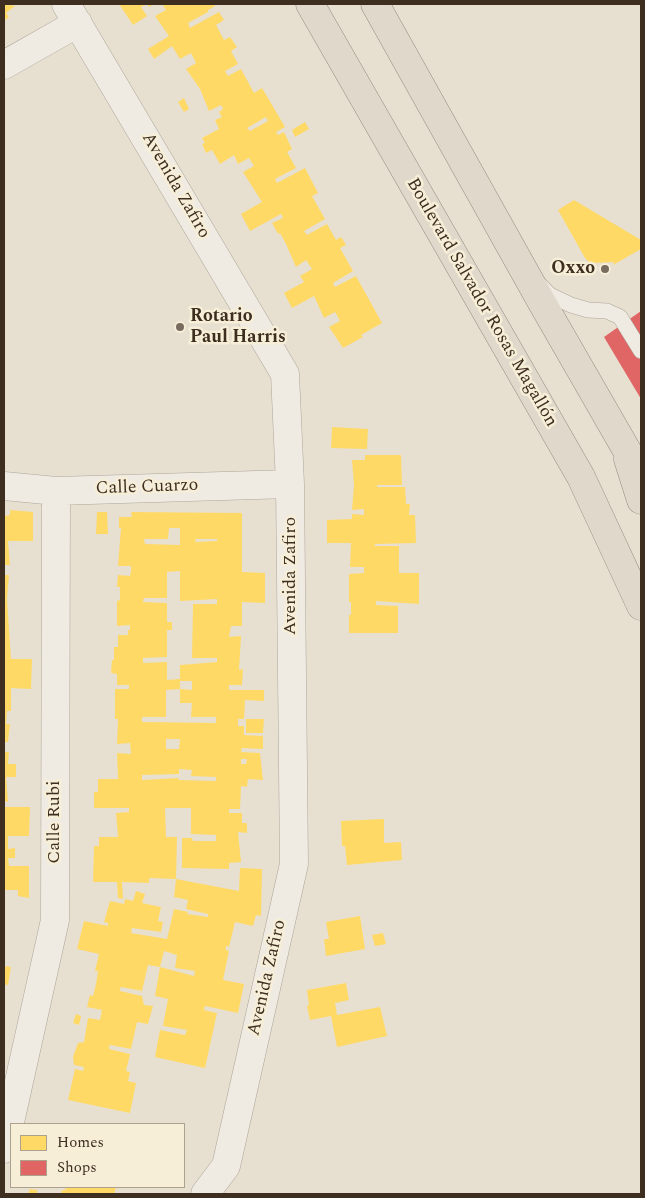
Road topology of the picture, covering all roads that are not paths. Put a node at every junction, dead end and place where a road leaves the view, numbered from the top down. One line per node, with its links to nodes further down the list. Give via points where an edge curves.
1 (310, 4): 9 (highway, Boulevard Salvador Rosas Magallón)
2 (376, 4): 5 (highway)
3 (72, 13): 4 (street); 10 (street, Avenida Zafiro, via 285,374)
4 (4, 65)
5 (524, 270): 6 (lane, via 550,294 571,305 607,311 620,317); 7 (highway)
6 (641, 351)
7 (623, 443): 8 (highway); 13 (highway)
8 (641, 475)
9 (581, 478): 14 (highway, via 619,532); 15 (highway, Boulevard Salvador Rosas Magallón)
10 (290, 484): 12 (street, Calle Cuarzo); 17 (street, Avenida Zafiro, via 294,864 226,1166)
11 (4, 486): 12 (street, Calle Cuarzo)
12 (56, 491): 16 (street, Calle Rubi, via 54,920)
13 (641, 500)
14 (641, 572)
15 (641, 606)
16 (4, 1149)
17 (205, 1194)

